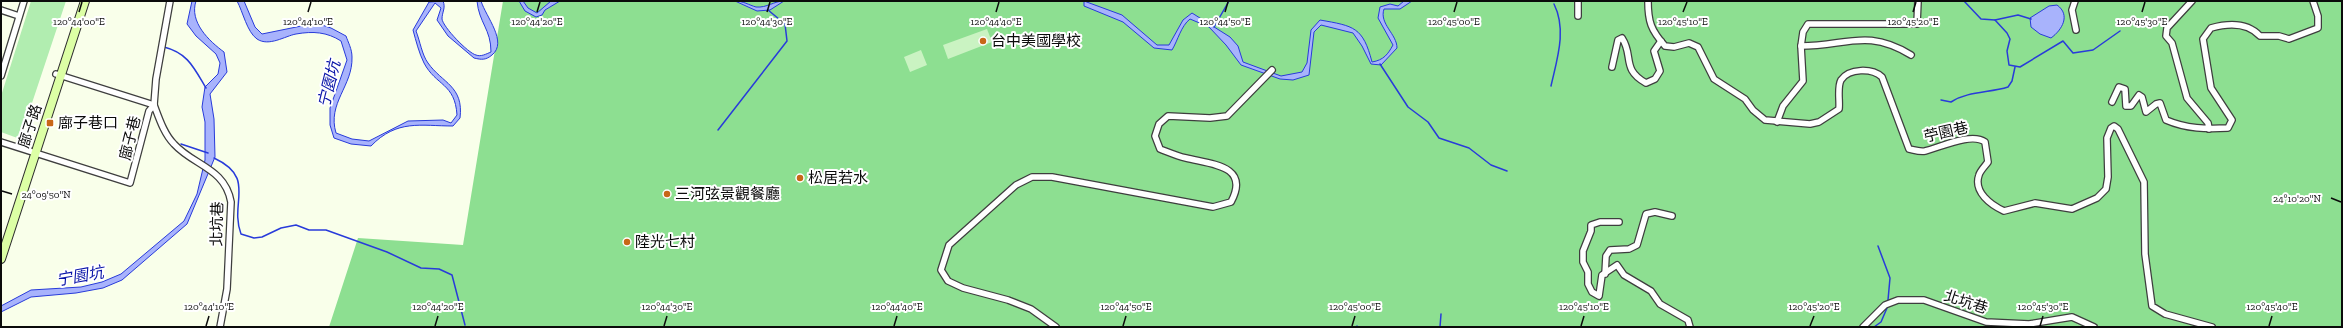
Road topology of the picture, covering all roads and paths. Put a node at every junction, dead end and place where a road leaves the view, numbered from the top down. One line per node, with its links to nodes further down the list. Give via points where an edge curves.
1 (24, 1): 12 (street)
2 (79, 1): 21 (main road, 廍子路)
3 (85, 1): 21 (main road, 廍子路)
4 (170, 1): 23 (street, 廍子巷)
5 (1578, 1): 13 (street)
6 (1648, 1): 15 (street, via 1652,31)
7 (1918, 1): 16 (street, via 1917,24 1808,24 1803,32)
8 (2075, 1): 14 (street, via 2072,10)
9 (2192, 1): 25 (street, via 2167,28 2166,36 2172,43 2187,98 2208,123)
10 (2313, 1): 25 (street, via 2318,16 2318,28 2289,39 2260,36 2242,25 2226,24 2211,28 2203,39 2211,88 2232,120 2228,128)
11 (1, 10): 12 (street)
12 (19, 16): 20 (street)
13 (1578, 16)
14 (2076, 30)
15 (1661, 41): 18 (street, via 1654,51 1660,71 1655,79 1646,83 1637,78 1629,67 1626,44 1622,38 1618,40); 24 (street, 苧園巷, via 1665,46 1674,47 1689,43 1698,47 1714,79 1745,99 1765,120)
16 (1801, 46): 17 (street, via 1817,46 1856,38 1898,47); 24 (street, via 1802,81 1783,106)
17 (1911, 55)
18 (1612, 67)
19 (1272, 70): 34 (street, via 1227,116 1168,116 1159,124 1154,136 1160,149 1185,158 1222,166 1232,172 1237,191 1231,202 1213,207 1052,177 1032,177 1016,185 949,245 941,270 948,281 1031,309)
20 (1, 74)
21 (58, 74): 23 (street); 27 (main road, 廍子路)
22 (2112, 102): 25 (street, via 2119,87 2123,87 2126,89 2126,106 2131,106 2137,96 2141,96 2146,112 2160,103 2166,120 2193,128)
23 (154, 105): 27 (street, 廍子巷, via 149,111 130,183); 33 (street, 北坑巷, via 174,144 218,176 229,191 231,202 228,289)
24 (1777, 122): 38 (street, 苧園巷, via 1819,122 1839,109 1839,86 1842,79 1854,72 1879,74 1909,150 1924,151 1971,137 1980,138 1985,142 1988,162 1979,176 1979,190 1983,197 2004,211 2035,203 2072,209 2097,198 2106,189 2107,138 2114,126 2118,129 2144,182 2145,254 2152,306 2165,314)
25 (2209, 129)
26 (1, 142): 27 (street)
27 (33, 152): 30 (main road, 廍子路); 31 (main road, 廍子路)
28 (1672, 216): 32 (street, via 1655,212 1646,214 1636,245 1629,249 1610,250 1606,256)
29 (1620, 222): 32 (street, via 1600,222 1591,225 1583,251 1588,284 1592,292 1599,296)
30 (1, 242)
31 (1, 259)
32 (1604, 274): 35 (street, via 1617,265 1624,275 1651,291 1660,304 1688,320)
33 (220, 327)
34 (1056, 327)
35 (1690, 327)
36 (1863, 327): 37 (street, 北坑巷, via 1885,305 1898,300 1924,300 1986,322 2029,324 2072,317)
37 (2094, 327)
38 (2212, 327)

